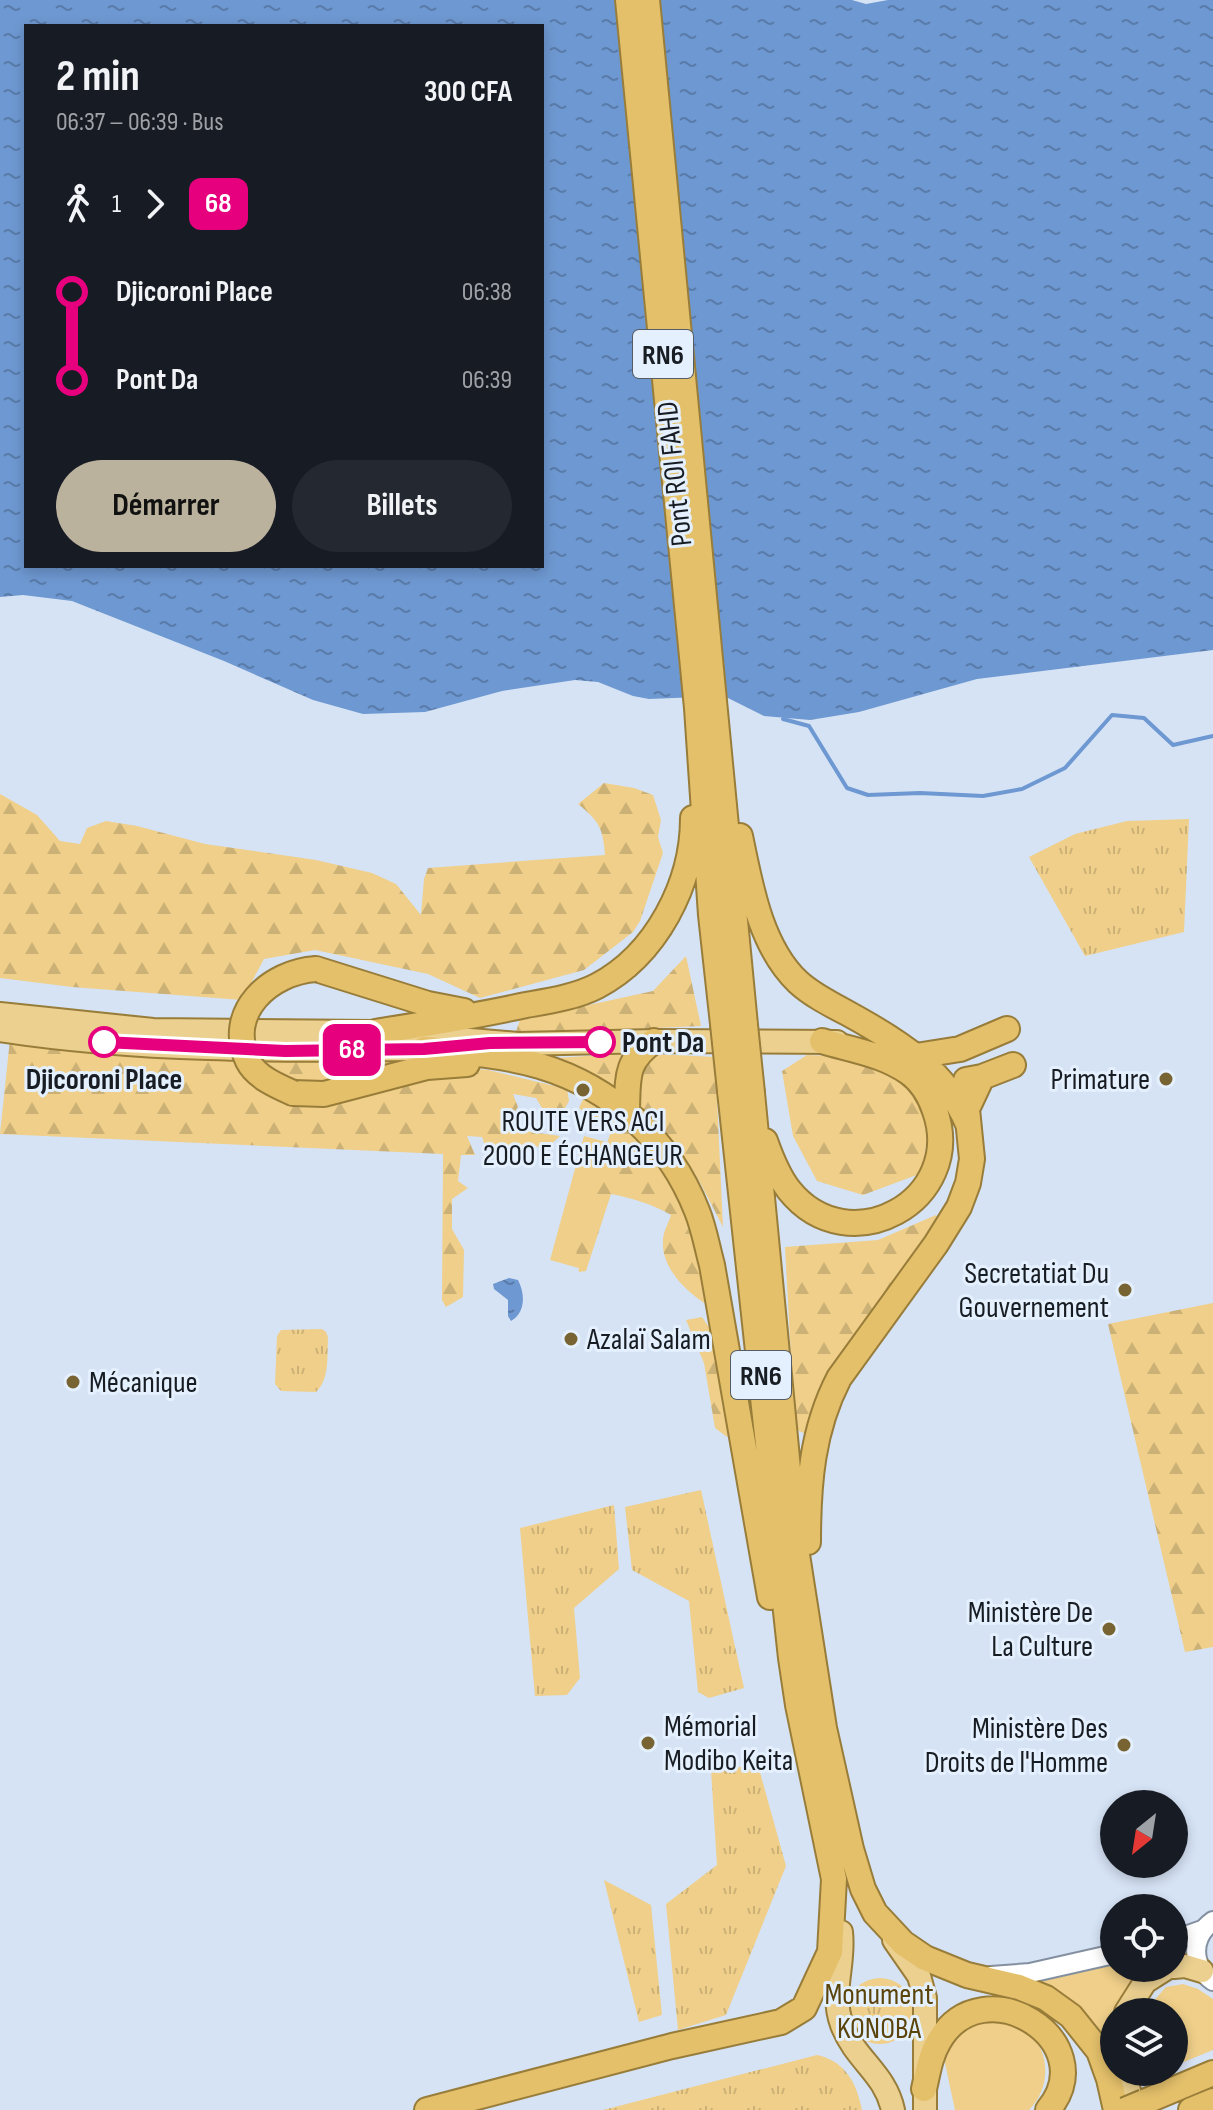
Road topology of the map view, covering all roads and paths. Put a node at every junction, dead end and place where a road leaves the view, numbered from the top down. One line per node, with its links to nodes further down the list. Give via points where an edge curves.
1 (628, 0): 3 (highway, Pont ROI FAHD / RN6)
2 (647, 0): 3 (highway, RN6)
3 (707, 722): 4 (highway, via 693,788 688,859 666,918 644,948 596,986); 13 (highway, via 749,877 779,959 820,998); 17 (highway, RN6, bridge)
4 (491, 1012): 8 (highway); 20 (highway, bridge, via 428,1004 316,969 275,980 258,994 247,1012 242,1039 249,1063 268,1081 293,1093 324,1094 460,1063 564,1085 606,1106)
5 (0, 1014): 8 (main road, via 153,1030)
6 (1007, 1029): 13 (highway, via 960,1049)
7 (0, 1030): 12 (main road, via 153,1046)
8 (375, 1032): 11 (main road)
9 (654, 1041): 10 (main road); 11 (main road); 18 (highway, via 633,1061)
10 (822, 1041): 13 (main road, via 869,1044); 17 (highway, via 888,1060 911,1074 930,1096 940,1126 940,1153 907,1208 882,1221 857,1223 809,1208 790,1191 773,1163)
11 (490, 1043): 12 (main road)
12 (424, 1049): 18 (highway, via 540,1066)
13 (916, 1056): 16 (highway)
14 (1013, 1065): 15 (highway)
15 (982, 1077): 16 (highway); 19 (highway, via 967,1109)
16 (943, 1081): 19 (highway)
17 (745, 1094): 21 (highway, RN6, via 795,1542); 22 (highway, RN6)
18 (627, 1110): 20 (highway, via 671,1161)
19 (968, 1124): 21 (highway, via 972,1159 959,1207 839,1378 819,1425 808,1531)
20 (681, 1181): 22 (highway, via 698,1212 712,1265 776,1632)
21 (810, 1632): 24 (highway, RN6, via 824,1728 851,1849)
22 (791, 1658): 23 (highway, RN6)
23 (834, 1879): 36 (highway, via 830,1952 804,2008 781,2022); 37 (main road, via 842,1941 836,2003 852,2048 881,2078)
24 (875, 1913): 29 (highway, via 925,1958); 33 (main road, via 919,1976 925,1998)
25 (1208, 1926): 26 (street); 30 (street, via 1196,1955)
26 (1188, 1934)
27 (1100, 1957): 29 (street, via 1030,1973)
28 (1188, 1967): 30 (main road)
29 (972, 1975): 39 (highway, via 1046,1998 1071,2016 1099,2051)
30 (1210, 1978)
31 (1213, 2073): 35 (highway)
32 (1129, 2086): 35 (main road)
33 (924, 2099): 38 (highway, via 931,2056 951,2026 989,2009 1011,2010 1048,2032 1055,2045 1063,2077)
34 (1213, 2101): 40 (highway)
35 (1134, 2107)
36 (427, 2110)
37 (893, 2110)
38 (1048, 2110)
39 (1116, 2110)
40 (1191, 2110)

